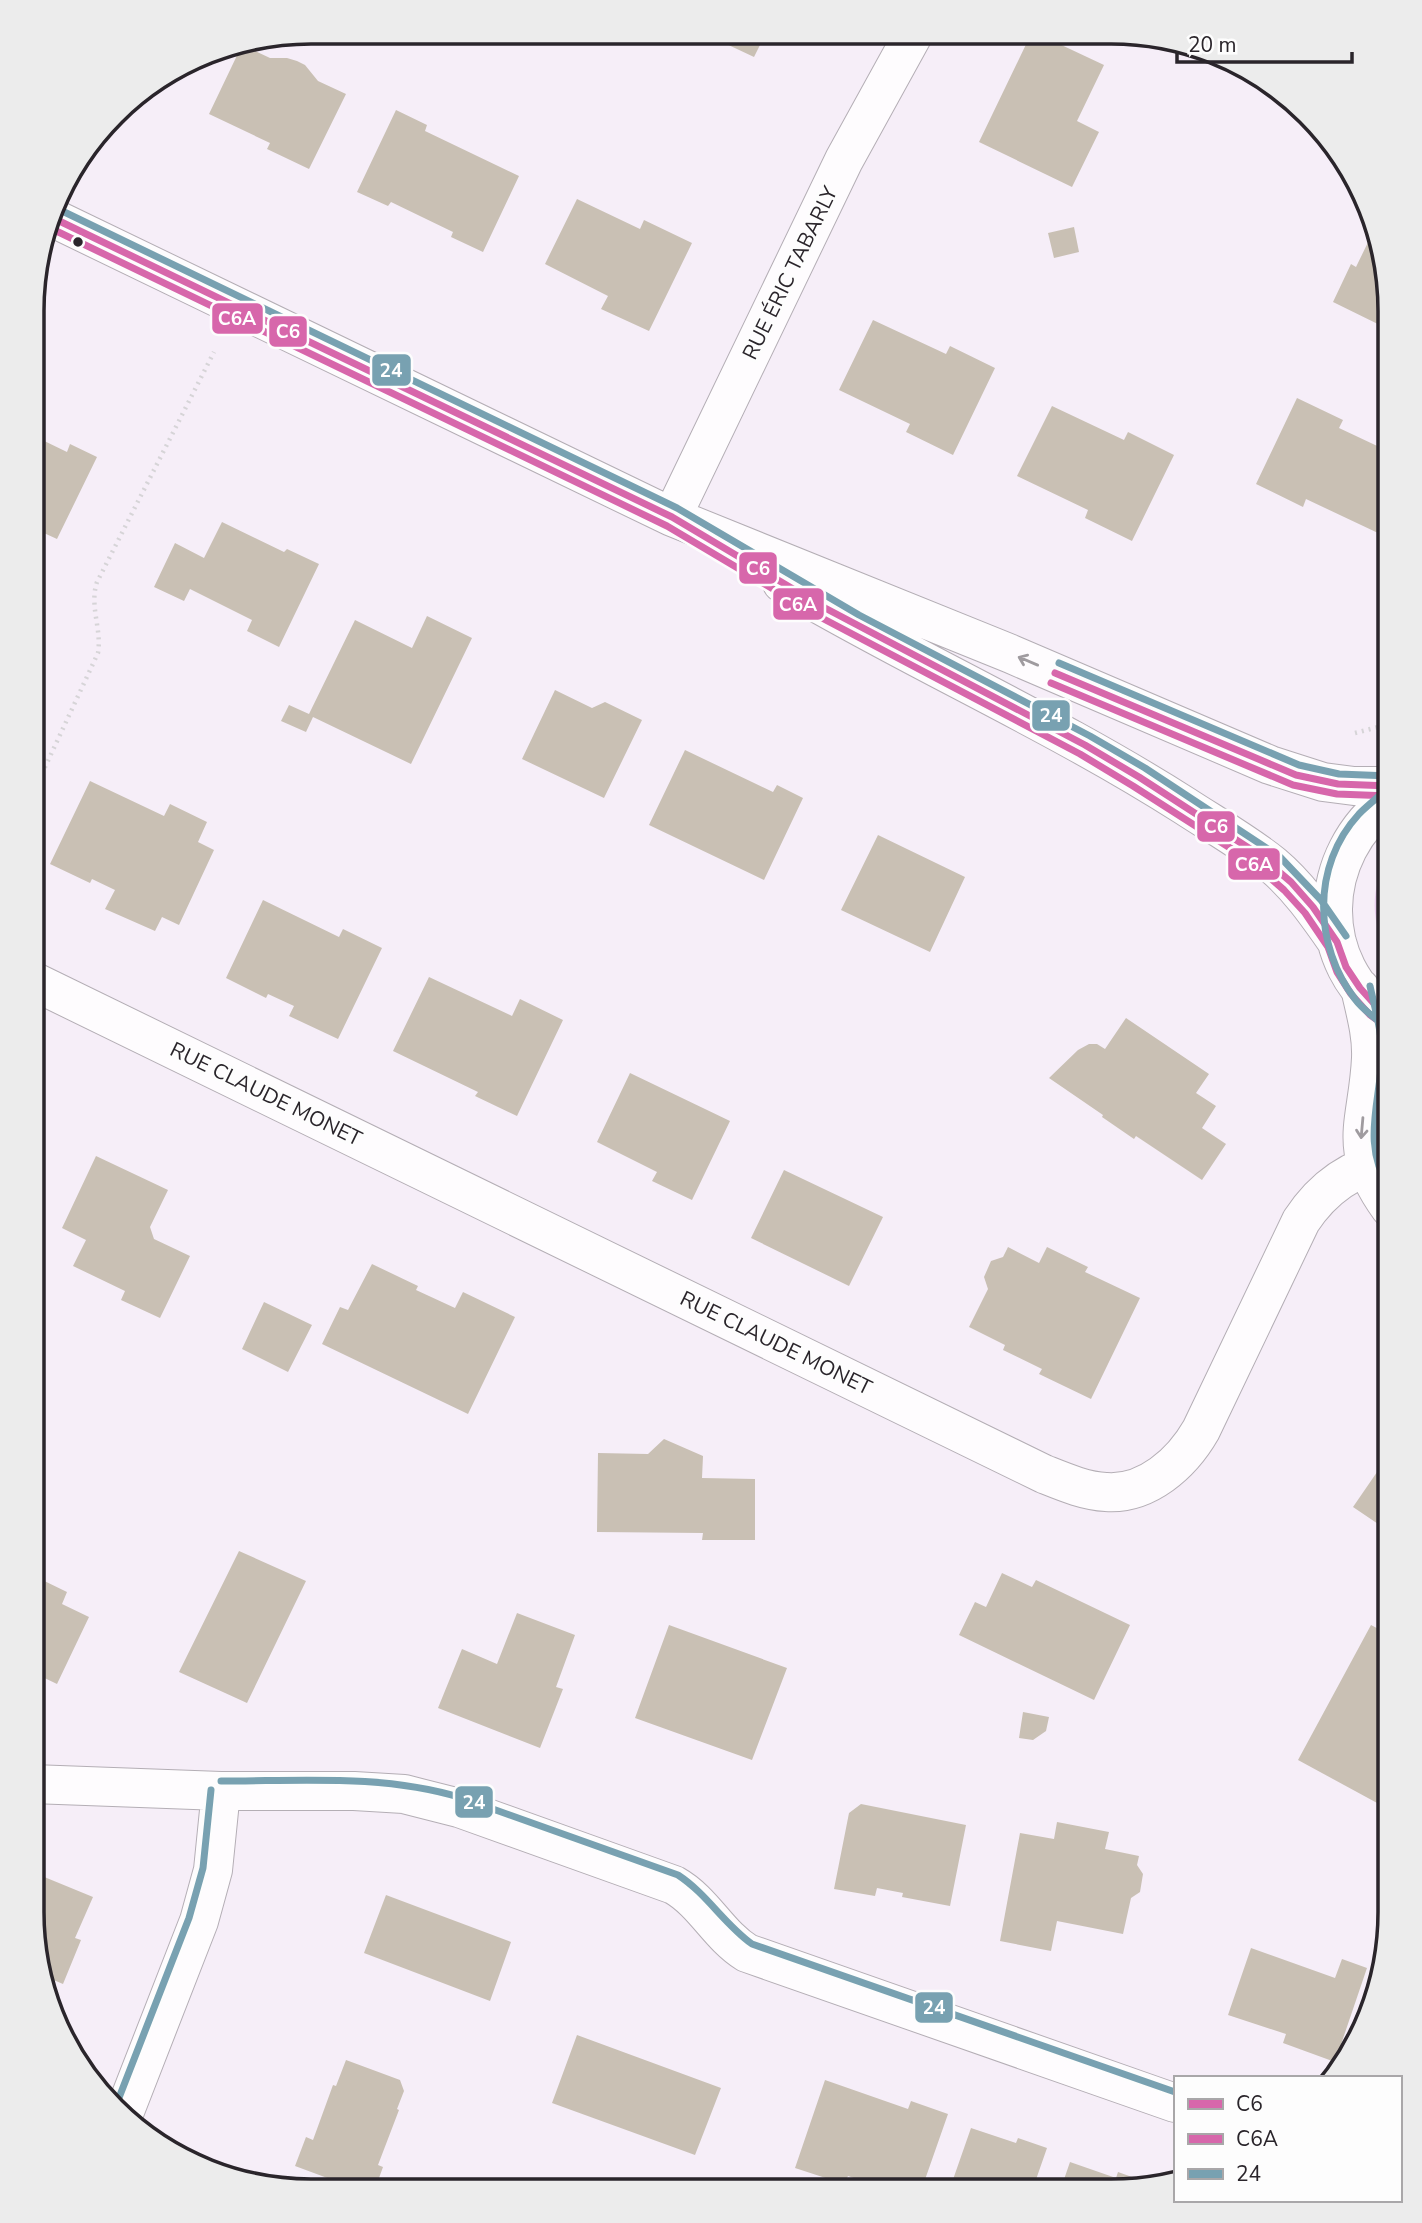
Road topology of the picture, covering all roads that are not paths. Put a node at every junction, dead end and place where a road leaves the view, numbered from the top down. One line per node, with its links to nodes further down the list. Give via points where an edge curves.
1 (908, 44): 3 (street, RUE ÉRIC TABARLY, via 844,160)
2 (59, 221): 3 (street)
3 (672, 517): 4 (street, one-way to 3, via 1323,782 1270,765); 6 (street, via 834,613 1139,777 1273,865)
4 (1378, 786)
5 (1378, 811): 6 (street, via 1350,843 1339,867 1332,904)
6 (1337, 942): 8 (street)
7 (44, 986): 10 (street, RUE CLAUDE MONET, via 1044,1474 1106,1492 1153,1481 1192,1445 1312,1204 1340,1180)
8 (1360, 989): 9 (street); 10 (street, one-way to 10, via 1371,1048 1361,1141)
9 (1378, 1008)
10 (1378, 1163)
11 (44, 1784): 12 (street)
12 (221, 1791): 13 (street, via 382,1791 459,1808 674,1885 695,1900 734,1945 762,1958); 14 (street, via 213,1870 199,1920)
13 (1174, 2103)
14 (127, 2106)

